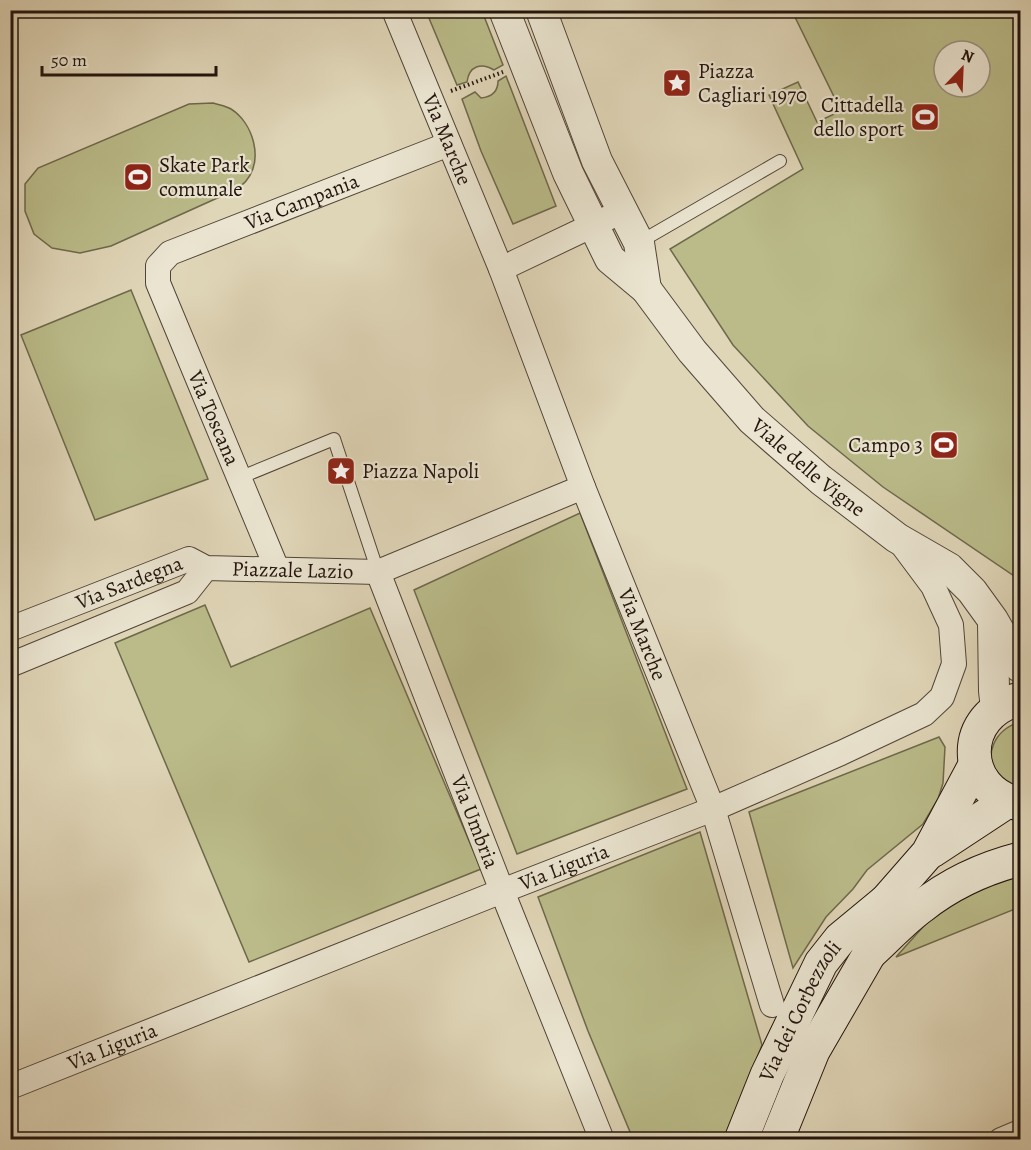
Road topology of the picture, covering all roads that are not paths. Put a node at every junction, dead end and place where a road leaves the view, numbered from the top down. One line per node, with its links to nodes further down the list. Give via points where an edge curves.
1 (394, 10): 4 (street, Via Marche)
2 (504, 10): 7 (street, Viale delle Vigne, via 568,173)
3 (541, 10): 6 (street, Viale delle Vigne, via 597,161)
4 (449, 144): 9 (street, Via Campania, via 170,253); 10 (street, Via Marche)
5 (780, 161): 8 (lane)
6 (622, 210): 7 (street); 8 (street, Viale delle Vigne)
7 (594, 226): 8 (street, Viale delle Vigne); 10 (street)
8 (625, 251): 13 (street, Viale delle Vigne, via 646,289 692,351 752,420)
9 (158, 266): 11 (street, Via Toscana, via 158,283)
10 (501, 268): 12 (street, Via Marche)
11 (239, 478): 15 (street, Via Toscana); 16 (lane, via 334,439)
12 (583, 487): 16 (street); 24 (street, Via Marche)
13 (897, 538): 17 (street, Viale delle Vigne, via 949,568); 24 (street, Via Liguria, via 933,586 951,625 954,664 942,697 924,714)
14 (206, 568): 15 (street, Piazzale Lazio); 18 (street, Via Sardegna, via 189,559 182,561); 19 (street, Via Sardegna, via 187,592)
15 (277, 569): 16 (street, Piazzale Lazio)
16 (378, 572): 27 (street, Via Umbria)
17 (993, 620): 20 (street, Viale delle Vigne); 21 (street, via 994,691)
18 (10, 629)
19 (10, 665)
20 (1020, 667)
21 (1008, 704): 22 (main road, via 983,722 975,740)
22 (975, 765): 23 (main road, via 987,787); 25 (main road, Via dei Corbezzoli)
23 (1014, 803): 25 (main road, Via dei Corbezzoli)
24 (713, 809): 27 (street, Via Liguria); 30 (street, Via Marche)
25 (928, 853): 28 (main road, Via dei Corbezzoli)
26 (1020, 859): 29 (main road, via 995,865 958,882 921,907)
27 (502, 891): 31 (street, Via Liguria); 33 (street, Via Umbria)
28 (886, 901): 29 (main road, Via dei Corbezzoli); 34 (main road, Via dei Corbezzoli, via 840,939 821,963)
29 (868, 956): 35 (main road, Via dei Corbezzoli, via 813,1051)
30 (772, 1005)
31 (10, 1087)
32 (1020, 1132): 36 (street)
33 (602, 1140)
34 (741, 1140)
35 (777, 1140)
36 (1001, 1140)

